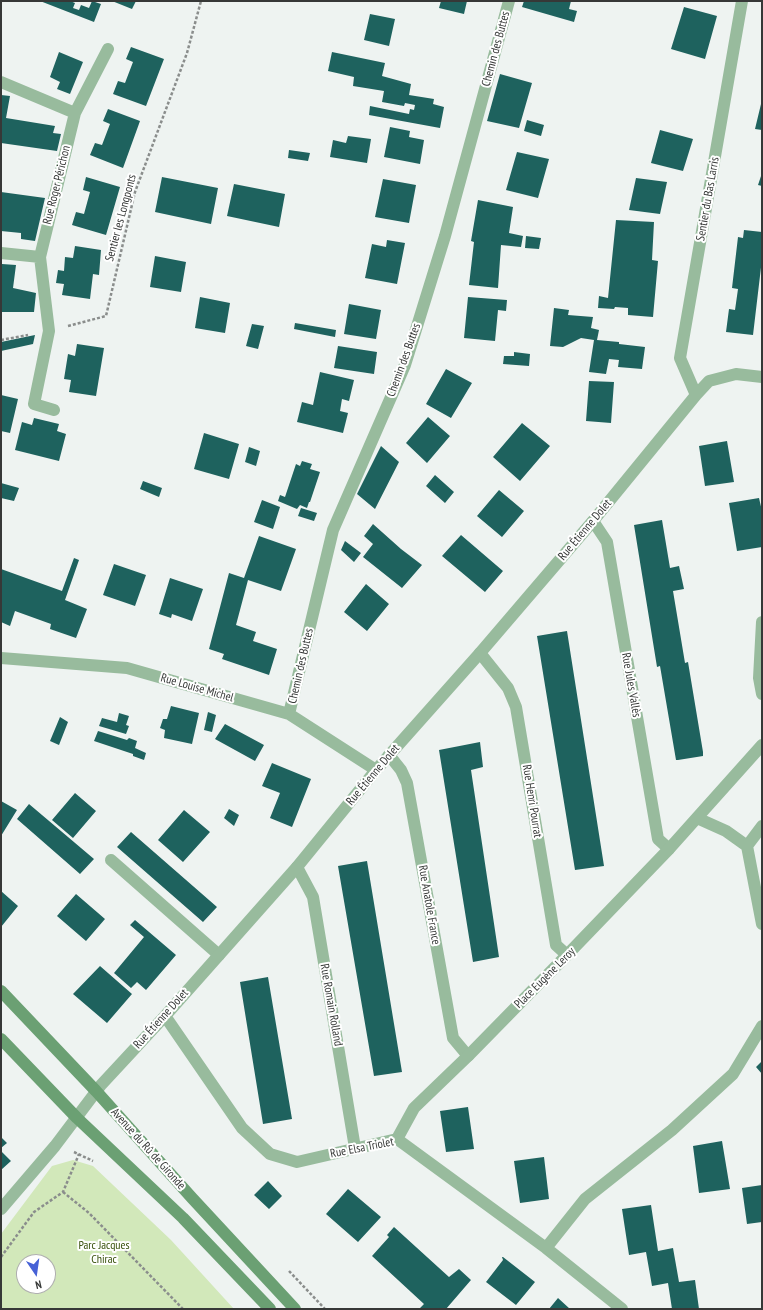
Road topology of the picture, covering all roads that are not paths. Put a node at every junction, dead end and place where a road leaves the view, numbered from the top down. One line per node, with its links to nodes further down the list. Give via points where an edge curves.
1 (509, 1): 16 (street, Chemin des Buttes, via 445,236 405,365 333,530)
2 (742, 1): 9 (street, Sentier du Bas Larris, via 680,358)
3 (108, 49): 5 (street, Rue Roger Périchon)
4 (1, 82): 5 (street)
5 (75, 113): 7 (street, Rue Roger Périchon)
6 (1, 253): 7 (street)
7 (40, 257): 10 (street, Rue Roger Périchon, via 49,331 34,404)
8 (762, 377): 9 (street, Rue Étienne Dolet, via 736,374 709,381)
9 (696, 395): 11 (street, Rue Étienne Dolet)
10 (54, 410)
11 (593, 521): 13 (street, Rue Étienne Dolet); 23 (street, Rue Jules Vallès, via 607,542 658,839)
12 (762, 622): 15 (street, via 759,678)
13 (480, 653): 18 (street, Rue Étienne Dolet); 28 (street, Rue Henri Pourrat, via 508,688 516,707 556,945)
14 (1, 658): 16 (street, Rue Louise Michel, via 127,668)
15 (762, 694)
16 (289, 714): 19 (street, Rue Louise Michel)
17 (762, 745): 20 (street, Place Eugène Leroy)
18 (389, 755): 19 (street, Rue Étienne Dolet); 33 (street, Rue Anatole France, via 407,783 453,1038)
19 (376, 770): 25 (street, Rue Étienne Dolet)
20 (697, 818): 22 (street, via 726,831); 23 (street, Place Eugène Leroy)
21 (762, 826): 22 (street)
22 (746, 846): 26 (street)
23 (669, 849): 28 (street, Place Eugène Leroy)
24 (111, 860): 27 (street)
25 (297, 866): 27 (street, Rue Étienne Dolet); 37 (street, Rue Romain Rolland, via 313,897)
26 (762, 924)
27 (219, 955): 30 (street, Rue Étienne Dolet)
28 (567, 955): 33 (street, Place Eugène Leroy)
29 (1, 991): 34 (main road, Avenue du Rû de Gironde)
30 (165, 1016): 34 (street, Rue Étienne Dolet); 37 (street, Rue Elsa Triolet, via 242,1128 270,1154 297,1162)
31 (762, 1026): 39 (street, via 733,1074 672,1130 585,1199)
32 (1, 1039): 35 (main road, Avenue du Rû de Gironde)
33 (468, 1056): 36 (street, Place Eugène Leroy, via 414,1108)
34 (96, 1091): 35 (street, Rue Étienne Dolet); 41 (main road, Avenue du Rû de Gironde)
35 (76, 1118): 38 (street, Rue Étienne Dolet); 40 (main road, Avenue du Rû de Gironde, via 184,1218)
36 (397, 1139): 37 (street, Rue Elsa Triolet); 39 (street, Rue Elsa Triolet)
37 (355, 1148)
38 (1, 1209)
39 (546, 1248): 42 (street, Rue Elsa Triolet)
40 (270, 1309)
41 (295, 1309)
42 (622, 1309)

